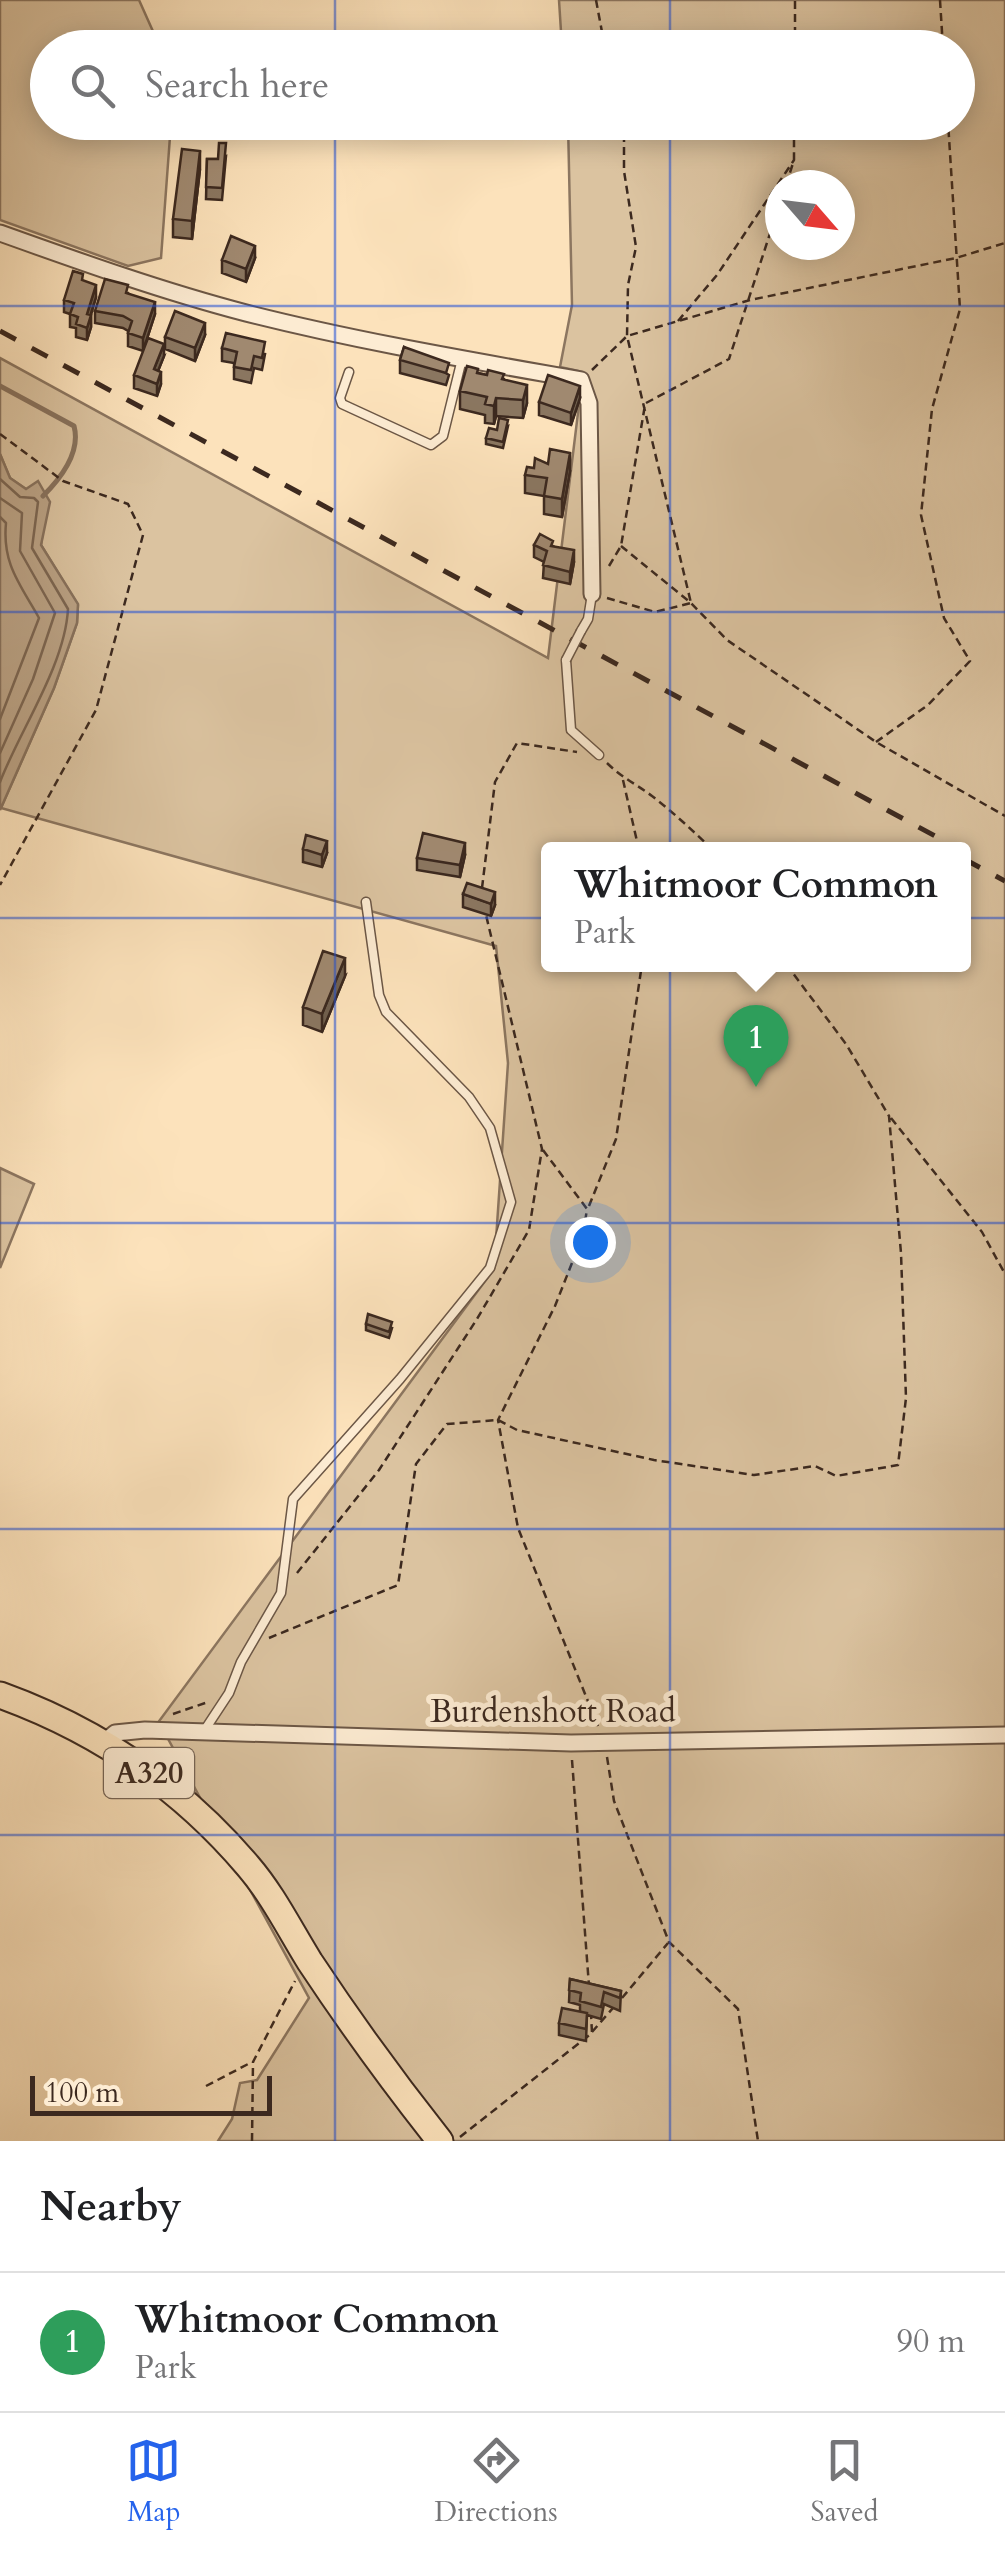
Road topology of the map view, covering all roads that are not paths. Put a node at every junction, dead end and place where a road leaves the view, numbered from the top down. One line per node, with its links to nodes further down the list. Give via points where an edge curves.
1 (0, 233): 2 (street, via 245,312)
2 (462, 359): 3 (lane, via 443,436 431,445 342,404); 4 (street, via 581,380 589,403)
3 (348, 372)
4 (592, 594): 5 (lane, bridge, via 588,619 566,660 571,730)
5 (599, 755)
6 (366, 902): 8 (lane, via 386,1012 490,1128 511,1202 490,1268 294,1498 281,1594)
7 (0, 1695): 10 (main road, A320)
8 (204, 1731): 9 (street, Burdenshott Road, via 571,1743); 10 (street, Burdenshott Road, via 130,1731)
9 (1005, 1734)
10 (104, 1742): 11 (main road, A320, via 226,1840)
11 (440, 2141)

